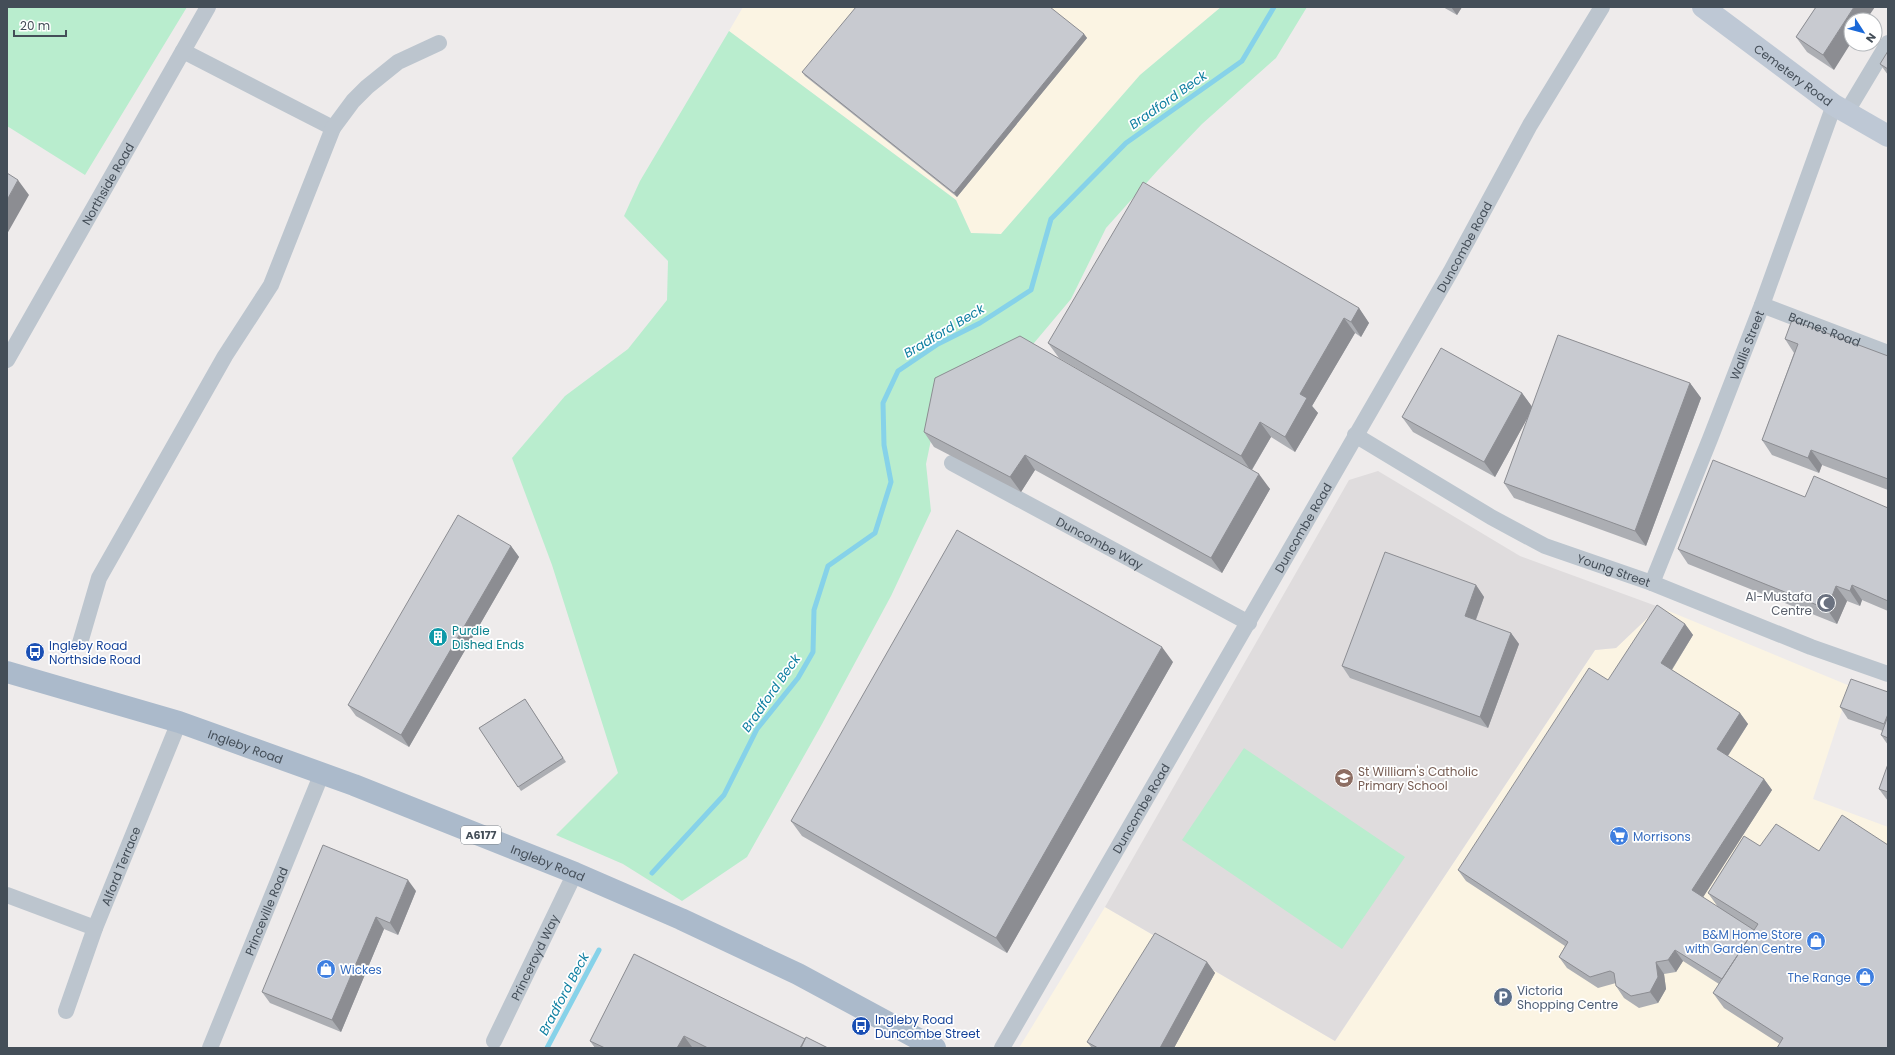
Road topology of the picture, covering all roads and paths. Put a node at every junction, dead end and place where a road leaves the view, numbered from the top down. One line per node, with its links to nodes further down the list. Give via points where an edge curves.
1 (208, 7): 6 (street, Northside Road)
2 (1602, 7): 13 (street, Duncombe Road, via 1530,125 1451,271)
3 (1703, 7): 7 (street, Cemetery Road)
4 (439, 43): 8 (street, via 398,62 354,100)
5 (1888, 43): 7 (street, Wallis Street)
6 (183, 51): 8 (street); 12 (street, Northside Road)
7 (1840, 109): 9 (street, Cemetery Road); 10 (street, Wallis Street)
8 (333, 128): 17 (street, via 271,285 224,356 99,578)
9 (1888, 136)
10 (1762, 305): 11 (street, Barnes Road); 15 (street, Wallis Street)
11 (1888, 353)
12 (7, 360)
13 (1355, 436): 15 (street, Young Street, via 1545,546); 16 (street, Duncombe Road)
14 (952, 463): 16 (street, Duncombe Way)
15 (1652, 583): 19 (street, Young Street, via 1811,647)
16 (1249, 623): 29 (street, Duncombe Road)
17 (80, 643)
18 (7, 672): 20 (main road, Ingleby Road / A6177)
19 (1888, 674)
20 (179, 722): 21 (main road, Ingleby Road / A6177); 24 (street, Alford Terrace)
21 (322, 773): 22 (main road, Ingleby Road / A6177); 27 (street, Princeville Road)
22 (575, 873): 26 (street, Princeroyd Way); 28 (main road, Ingleby Road / A6177, via 682,919 798,974)
23 (7, 895): 24 (street)
24 (95, 928): 25 (street, Alford Terrace)
25 (66, 1011)
26 (494, 1041)
27 (210, 1048)
28 (935, 1048)
29 (1002, 1048)

